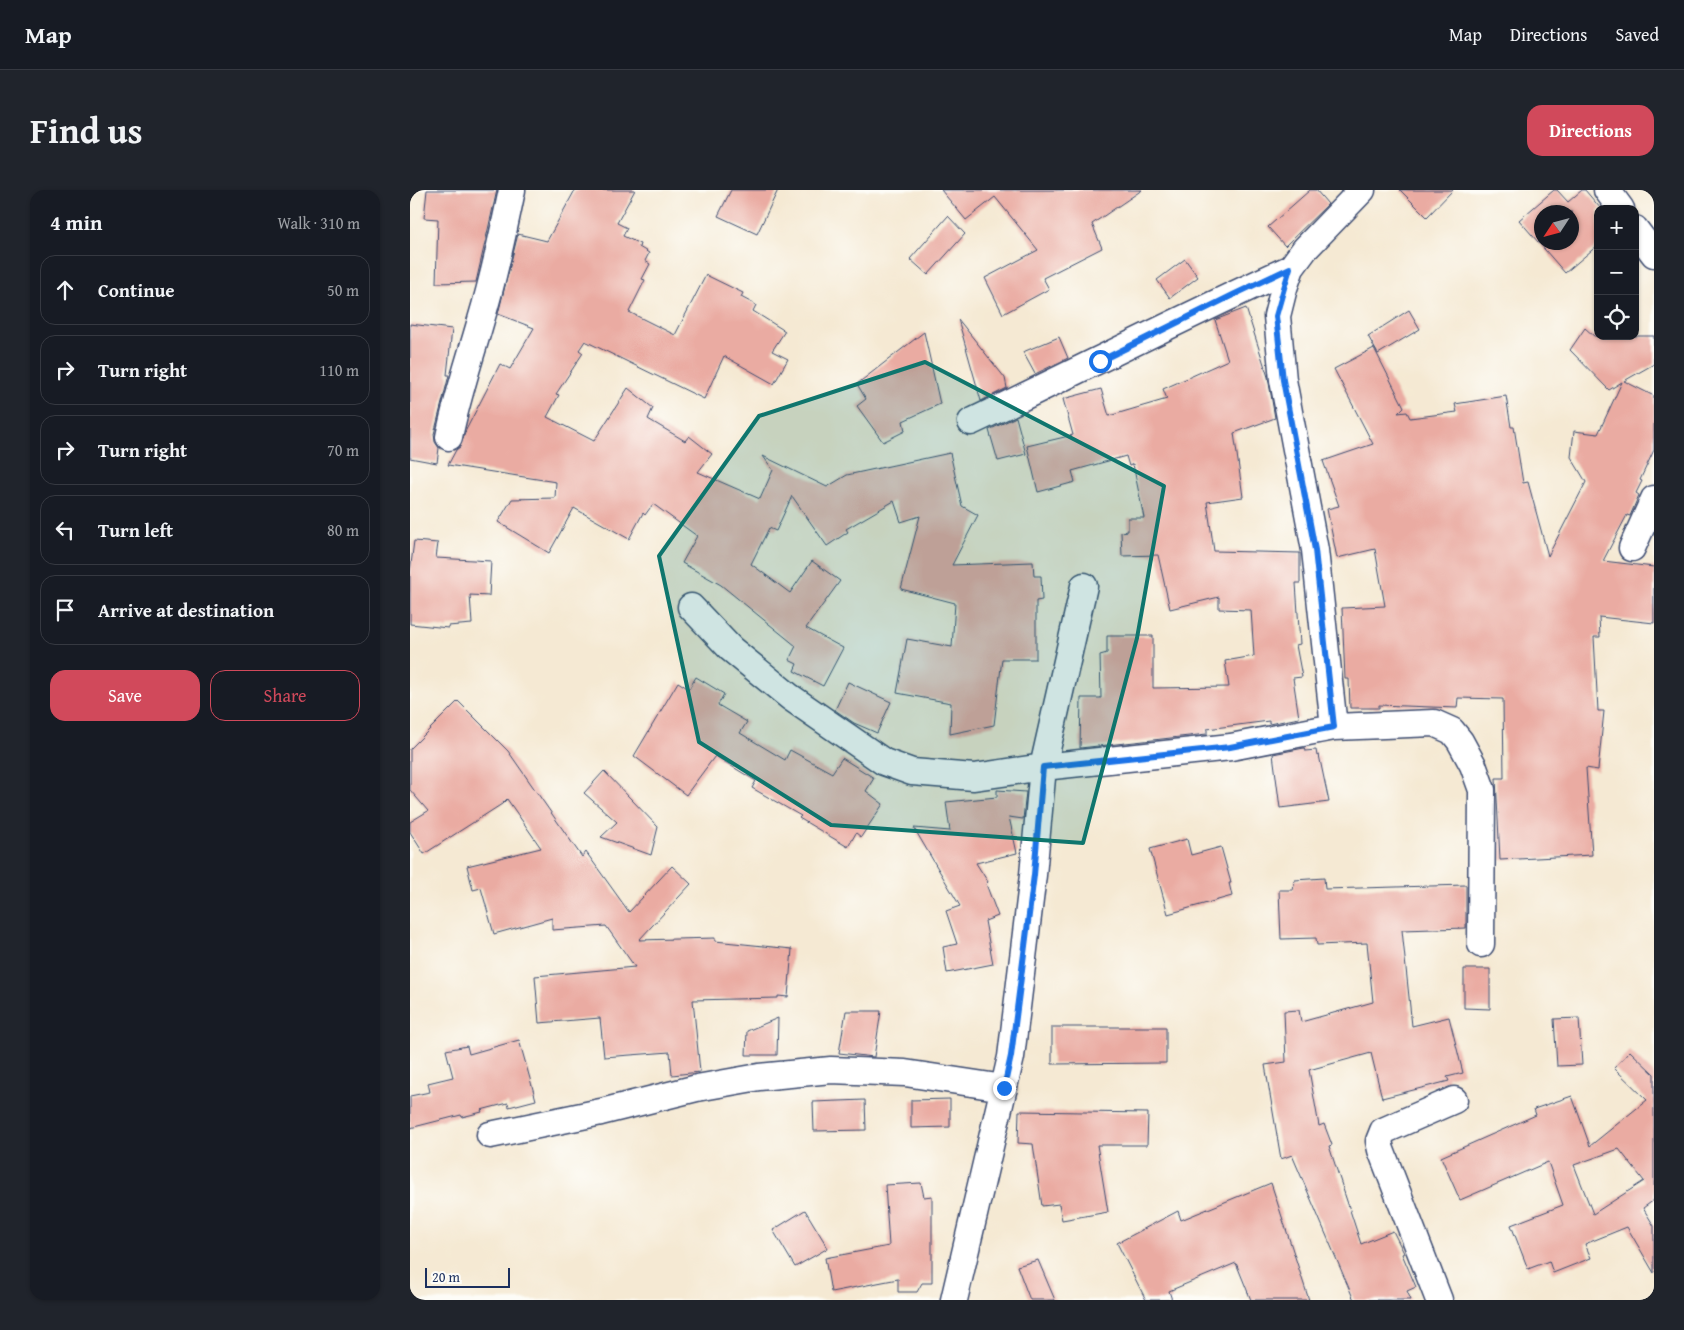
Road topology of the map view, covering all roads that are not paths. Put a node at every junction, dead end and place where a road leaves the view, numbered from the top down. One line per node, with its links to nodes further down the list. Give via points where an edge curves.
1 (512, 190): 9 (street, via 482,318)
2 (1362, 190): 7 (street)
3 (1607, 190): 4 (street)
4 (1617, 205)
5 (1639, 234): 6 (street)
6 (1654, 254)
7 (1290, 268): 8 (street); 14 (street, via 1276,316 1283,380 1315,550)
8 (971, 422)
9 (449, 437)
10 (1654, 499): 11 (street)
11 (1632, 548)
12 (1084, 586): 15 (street)
13 (691, 607): 15 (street, via 731,649 783,691 884,762 912,772 974,777)
14 (1334, 727): 15 (street, via 1230,747); 16 (street, via 1434,723 1452,731 1460,741 1482,790)
15 (1043, 767): 17 (street, via 1034,875)
16 (1481, 944)
17 (1004, 1088): 19 (street, via 905,1072 831,1070 759,1077 697,1088); 20 (street)
18 (1454, 1100): 21 (street, via 1383,1131 1380,1141)
19 (490, 1135)
20 (954, 1300)
21 (1440, 1300)

